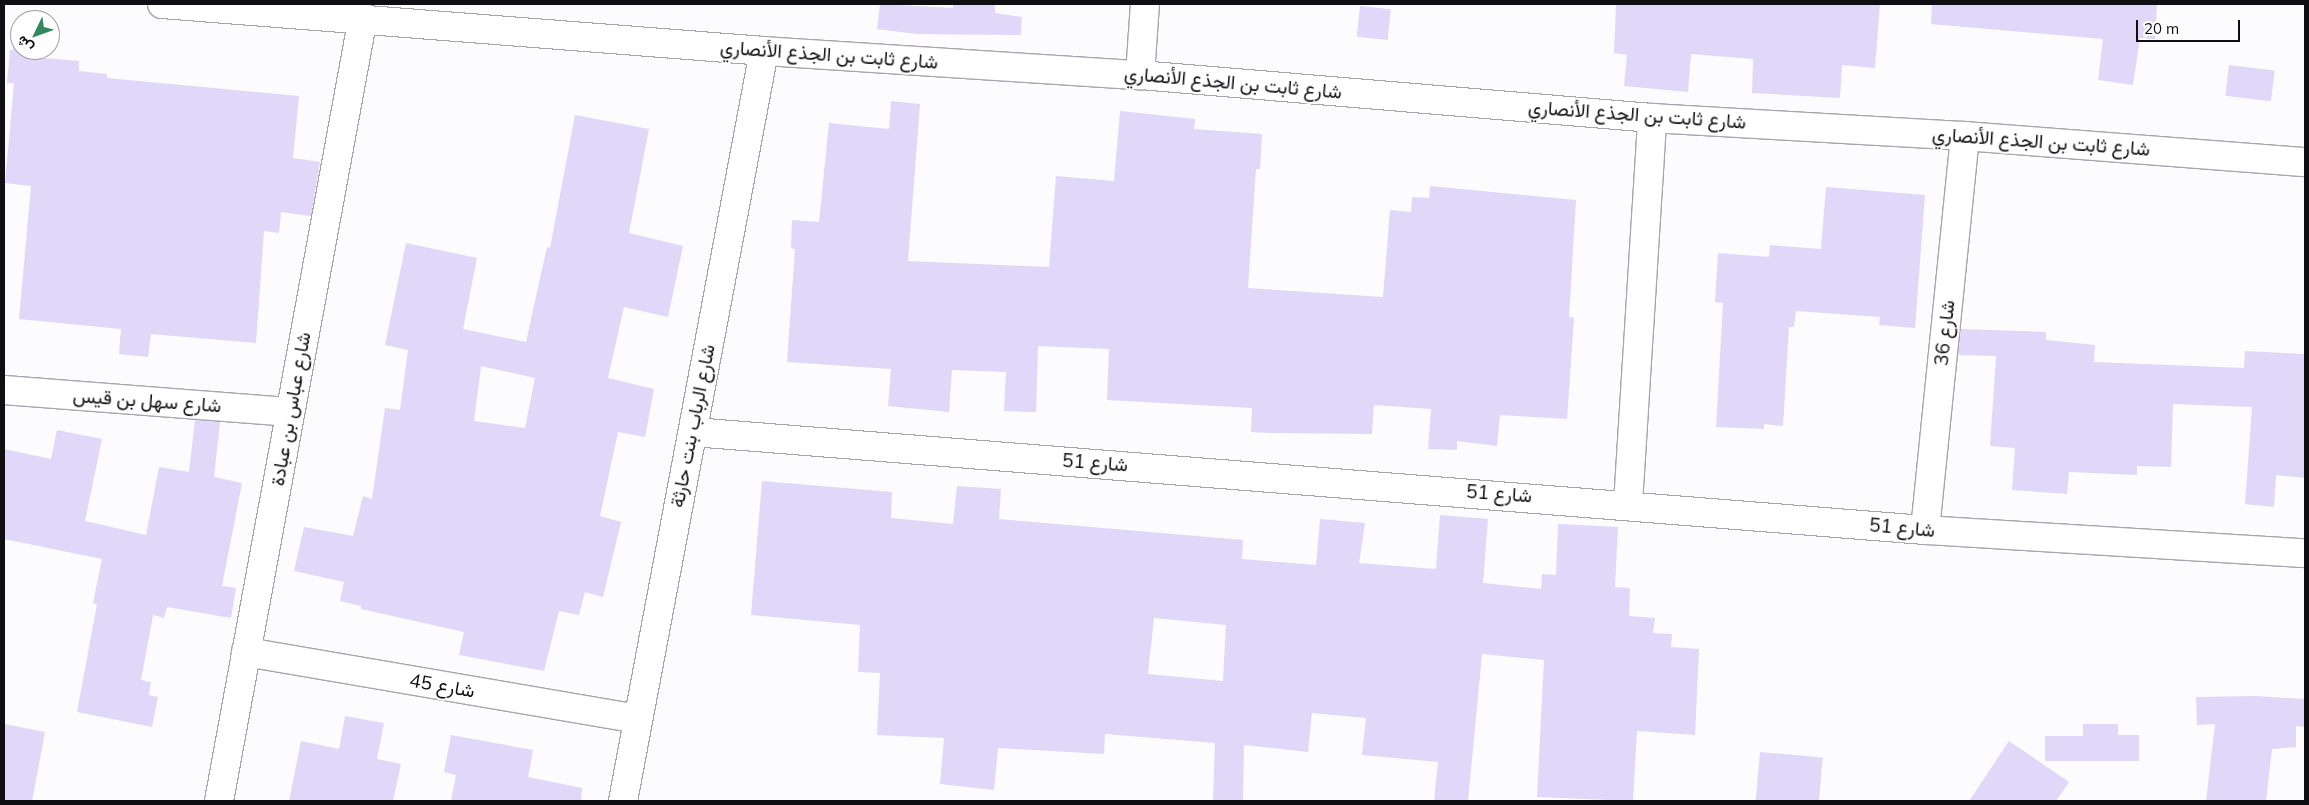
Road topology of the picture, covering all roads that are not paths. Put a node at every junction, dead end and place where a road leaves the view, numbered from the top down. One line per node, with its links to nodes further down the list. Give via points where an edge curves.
1 (162, 4): 3 (street, شارع ثابت بن الجذع الأنصاري)
2 (1145, 4): 5 (street)
3 (363, 17): 4 (street, شارع ثابت بن الجذع الأنصاري); 10 (street, شارع عباس بن عبادة)
4 (764, 51): 5 (street, شارع ثابت بن الجذع الأنصاري); 11 (street, شارع الرباب بنت حارثة)
5 (1140, 75): 6 (street, شارع ثابت بن الجذع الأنصاري)
6 (1652, 118): 7 (street, شارع ثابت بن الجذع الأنصاري); 12 (street)
7 (1965, 136): 8 (street, شارع ثابت بن الجذع الأنصاري); 13 (street, شارع 36)
8 (2305, 162)
9 (4, 390): 10 (street, شارع سهل بن قيس)
10 (290, 412): 15 (street, شارع عباس بن عبادة)
11 (692, 432): 12 (street, شارع 51); 16 (street, شارع الرباب بنت حارثة)
12 (1628, 504): 13 (street, شارع 51)
13 (1926, 530): 14 (street, شارع 51)
14 (2305, 553)
15 (246, 652): 16 (street, شارع 45); 17 (street, شارع عباس بن عبادة)
16 (637, 719): 18 (street, شارع الرباب بنت حارثة)
17 (219, 801)
18 (629, 801)

